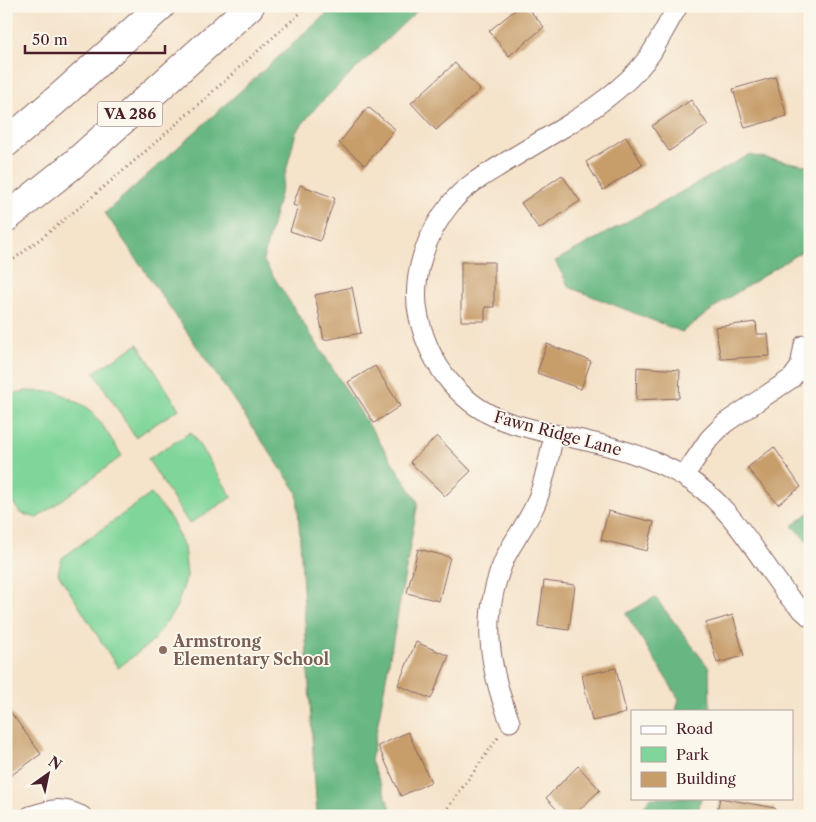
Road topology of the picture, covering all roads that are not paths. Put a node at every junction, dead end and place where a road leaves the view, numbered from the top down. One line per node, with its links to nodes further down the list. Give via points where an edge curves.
1 (160, 6): 4 (highway)
2 (250, 6): 5 (highway, VA 286, via 75,163)
3 (678, 6): 7 (street, Fawn Ridge Lane, via 651,53 625,82 597,106 472,184 452,201 426,246 419,270 416,297 423,336 448,381 486,413)
4 (6, 143)
5 (6, 218)
6 (804, 345): 8 (street, via 800,367 792,378 725,423)
7 (554, 434): 8 (street, Fawn Ridge Lane, via 633,453); 10 (street, via 545,477 535,504 506,556 491,605 489,642 492,664)
8 (684, 476): 9 (street, Fawn Ridge Lane, via 724,508 791,598)
9 (810, 617)
10 (510, 722)
11 (77, 814): 12 (street, via 55,808)
12 (30, 816)

